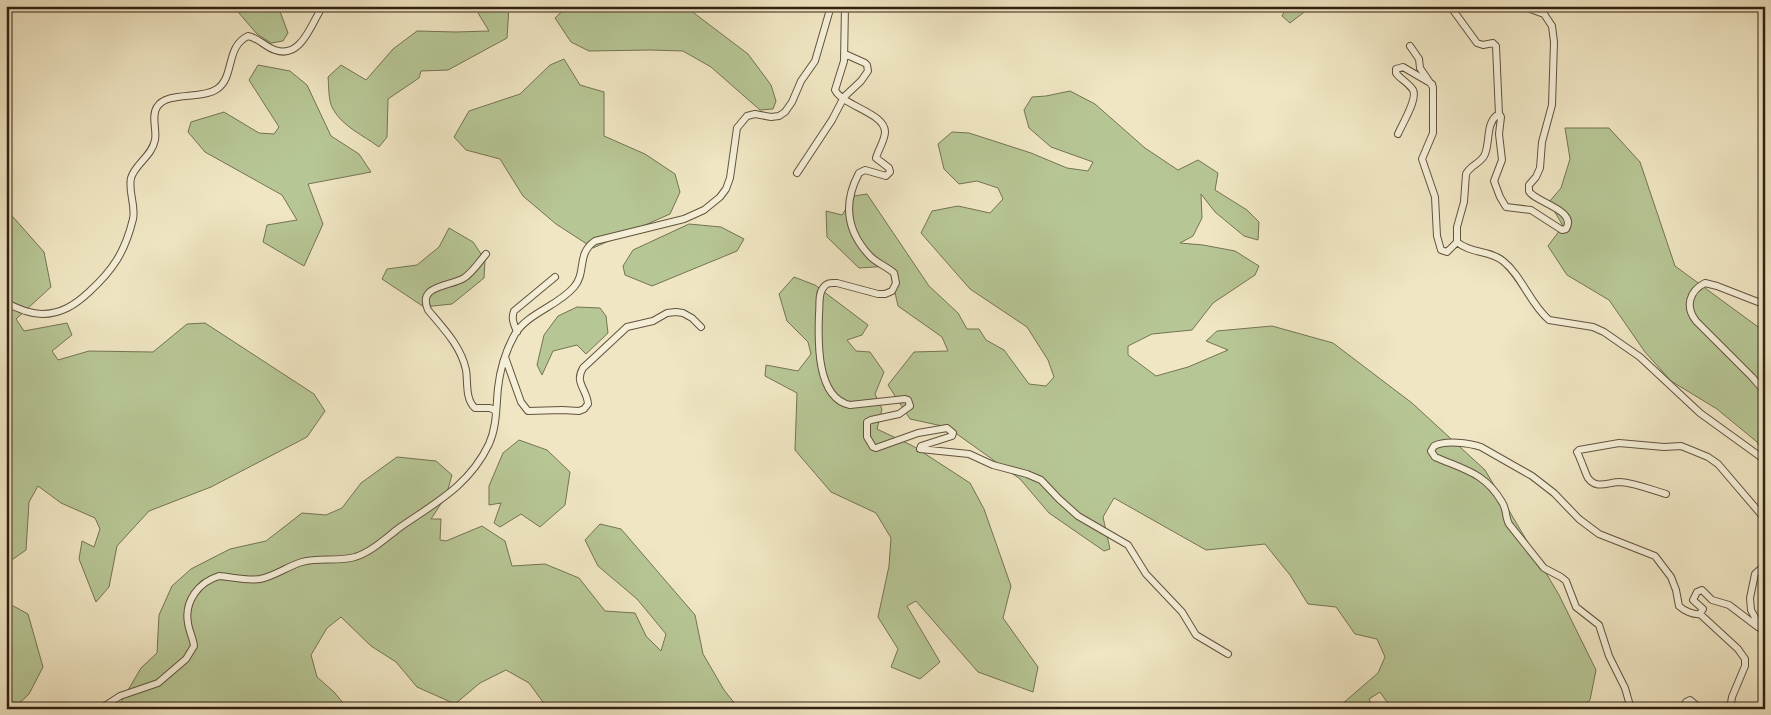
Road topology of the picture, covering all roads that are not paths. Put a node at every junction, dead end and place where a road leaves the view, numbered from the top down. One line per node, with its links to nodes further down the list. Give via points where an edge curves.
1 (324, 6): 17 (street, via 297,47 282,52 248,36 234,49 219,88 204,95 168,99 156,107 155,142 131,180 134,206 130,231 114,266 104,279 76,304 55,313 28,312)
2 (831, 6): 19 (street, via 815,61 785,112 770,118 755,114 746,116 737,128 730,178 720,197 704,210 684,219 595,241 587,246 581,276 575,287)
3 (845, 6): 7 (street)
4 (1450, 6): 10 (street, via 1477,43 1496,46)
5 (1522, 6): 10 (street, via 1544,14 1552,26 1554,42 1552,105 1542,142 1540,168 1528,191 1561,212 1568,220 1566,229 1562,230 1531,210 1504,205 1494,181 1502,160)
6 (1410, 46): 8 (street, via 1419,59 1421,70)
7 (844, 54): 9 (street, via 844,66 835,85); 9 (street, via 865,63 868,71)
8 (1433, 84): 11 (street, via 1403,67 1396,69 1414,93); 13 (street, via 1433,133 1422,158 1435,197 1439,246 1447,252)
9 (843, 99): 12 (street); 30 (street, via 872,115 884,126 885,133 876,158 890,172 886,176 865,170 859,173 848,201 848,215 858,242 870,257 894,273 896,284 885,294 836,283 824,286 820,298 818,337 822,368 830,390 843,403 850,405 908,400 910,406 899,414 867,422 867,437 873,447 946,428 952,436 920,449 969,454 993,465 1038,478 1081,518 1128,545 1146,574 1182,612 1196,635)
10 (1499, 115): 13 (street, via 1491,123 1484,157 1466,174)
11 (1398, 134)
12 (797, 173)
13 (1457, 242): 23 (street, via 1466,249 1504,262 1550,321 1593,327 1633,351 1700,413)
14 (486, 254): 22 (street, via 465,277 429,292 425,303 462,357 472,405)
15 (555, 277): 19 (street, via 514,311 512,316)
16 (1765, 302): 21 (street, via 1705,283 1692,295 1689,305 1692,316)
17 (6, 303)
18 (702, 327): 20 (street, via 692,318 676,312 627,327 580,373 579,381 588,404 579,411 528,411 521,402)
19 (517, 332): 20 (street)
20 (505, 357): 22 (street)
21 (1765, 392)
22 (496, 411): 31 (street, via 494,431 488,445 450,494 357,556 302,562 259,579 218,576 200,586 192,597 187,614 194,646 190,654 158,683 120,696)
23 (1765, 460)
24 (1666, 494): 25 (street, via 1620,482 1595,484 1587,477 1577,452 1619,443 1683,447 1713,460)
25 (1765, 519)
26 (1765, 565): 28 (street, via 1755,574 1750,600)
27 (1700, 614): 28 (street, via 1704,609 1693,600 1700,590 1712,600 1729,605 1755,627); 32 (street, via 1679,606 1671,577 1655,556 1601,536 1554,493 1520,468 1476,445 1444,442 1432,448 1436,458 1486,481 1504,506 1509,524 1544,568 1566,582 1574,605 1601,628); 35 (street, via 1745,659 1746,666)
28 (1759, 626): 29 (street)
29 (1765, 634)
30 (1228, 654)
31 (100, 709)
32 (1631, 709)
33 (1683, 709): 34 (street, via 1690,700)
34 (1701, 709)
35 (1730, 709)

